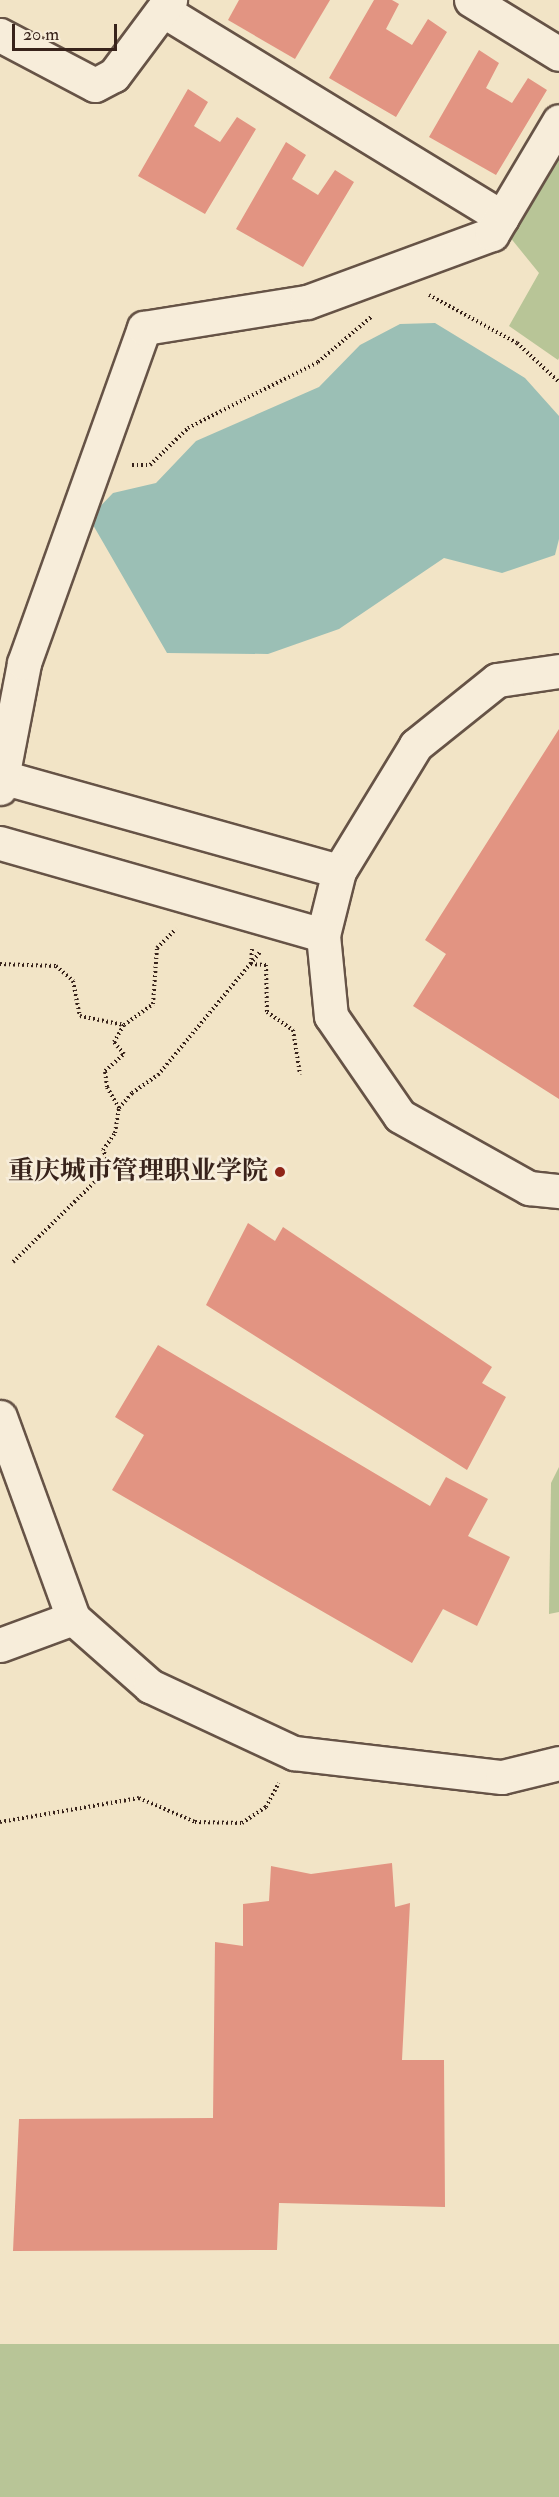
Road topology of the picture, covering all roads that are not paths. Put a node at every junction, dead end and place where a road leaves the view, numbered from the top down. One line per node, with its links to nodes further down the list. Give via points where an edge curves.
1 (471, 0): 4 (street)
2 (167, 5): 3 (street, via 114,75 95,85); 6 (street)
3 (0, 35)
4 (559, 54)
5 (559, 121): 6 (street)
6 (502, 217): 8 (street, via 492,234 307,302 144,328 24,663)
7 (559, 671): 10 (street, via 497,680 416,745)
8 (1, 782): 10 (street)
9 (0, 843): 11 (street)
10 (339, 871): 11 (street)
11 (323, 935): 12 (street, via 331,1016 400,1116 529,1188)
12 (559, 1191)
13 (0, 1417): 14 (street)
14 (73, 1618): 15 (street); 16 (street, via 150,1686 294,1753 502,1777)
15 (0, 1645)
16 (559, 1763)

